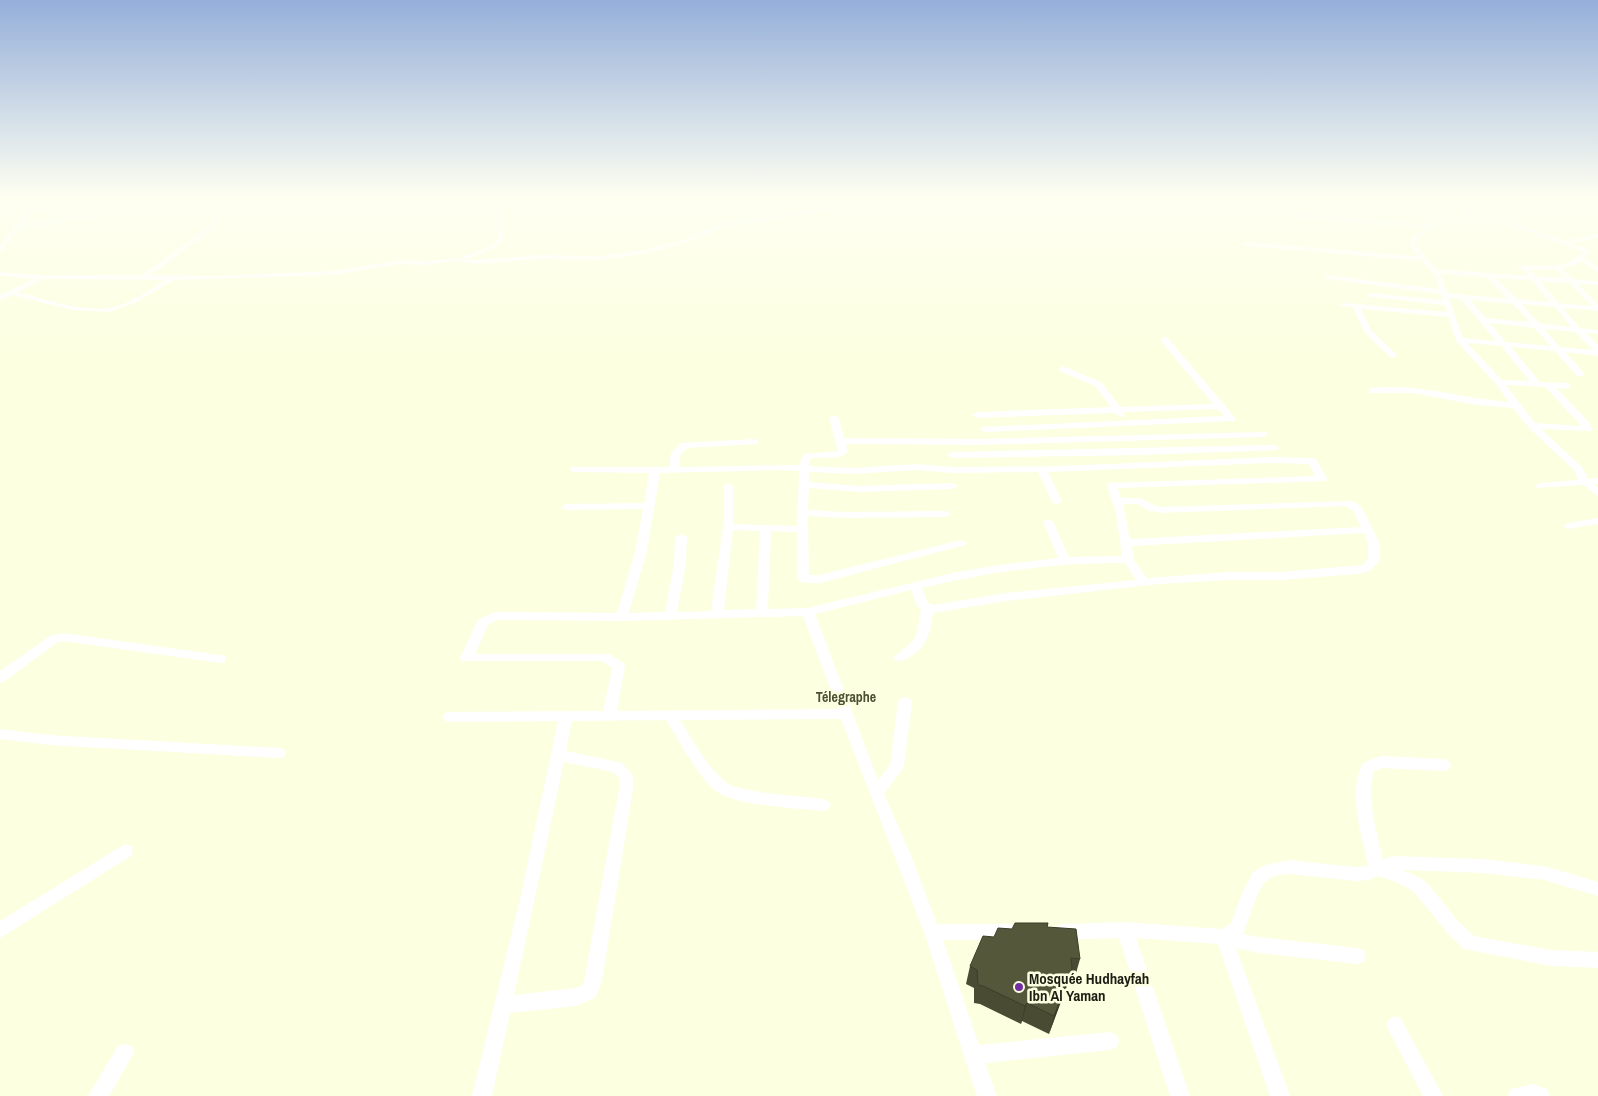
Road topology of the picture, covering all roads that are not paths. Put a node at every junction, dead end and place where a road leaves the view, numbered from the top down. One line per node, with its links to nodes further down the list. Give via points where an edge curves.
1 (181, 250): 20 (street)
2 (487, 250): 9 (street)
3 (650, 250): 9 (street, via 597,258 541,257 475,262)
4 (1319, 250): 10 (street)
5 (1417, 250): 10 (street)
6 (1588, 251): 7 (street); 8 (street)
7 (1598, 254)
8 (1581, 257): 12 (street, via 1575,263); 14 (street)
9 (459, 259): 21 (street, via 380,264 333,273)
10 (1425, 259): 13 (street)
11 (1526, 268): 12 (street); 16 (street); 22 (street)
12 (1558, 268): 23 (street)
13 (1435, 271): 16 (street); 28 (street)
14 (1598, 271)
15 (0, 274): 18 (street)
16 (1469, 274): 17 (street)
17 (1488, 275): 22 (street); 30 (street)
18 (43, 277): 20 (street); 25 (street)
19 (1327, 277): 28 (street)
20 (143, 278): 21 (street)
21 (172, 278): 25 (street, via 150,293 111,310 60,306)
22 (1535, 278): 23 (street); 32 (street)
23 (1572, 281): 24 (street); 34 (street)
24 (1598, 283)
25 (10, 292): 29 (street)
26 (1371, 295): 28 (street)
27 (1463, 296): 28 (street); 30 (street); 36 (street)
28 (1445, 297): 35 (street)
29 (0, 298)
30 (1514, 301): 32 (street); 37 (street)
31 (1344, 305): 33 (street)
32 (1556, 305): 34 (street); 38 (street)
33 (1356, 306): 35 (street); 45 (street, via 1368,331)
34 (1598, 308)
35 (1451, 314): 41 (street)
36 (1484, 320): 37 (street); 42 (street)
37 (1534, 325): 38 (street); 43 (street)
38 (1578, 330): 39 (street); 44 (street)
39 (1598, 332)
40 (1164, 339): 55 (street)
41 (1460, 340): 42 (street); 48 (street)
42 (1504, 343): 43 (street); 49 (street)
43 (1557, 348): 44 (street); 47 (street)
44 (1598, 351)
45 (1393, 355)
46 (1063, 369): 57 (street, via 1098,384)
47 (1580, 374)
48 (1499, 382): 49 (street); 54 (street)
49 (1537, 384): 50 (street)
50 (1548, 385): 51 (street); 64 (street, via 1588,428)
51 (1567, 386)
52 (1372, 391): 54 (street, via 1411,389)
53 (1161, 397): 56 (street)
54 (1516, 405): 64 (street)
55 (1221, 406): 56 (street); 61 (street, via 1231,419)
56 (1167, 408): 57 (street); 61 (street)
57 (1118, 411): 58 (street); 62 (street)
58 (1023, 412): 59 (street); 63 (street, via 1031,420)
59 (977, 415)
60 (834, 418): 70 (street)
61 (1178, 423): 62 (street); 67 (street)
62 (1129, 424): 63 (street); 68 (street)
63 (1046, 425): 65 (street)
64 (1532, 426): 80 (street, via 1578,469)
65 (985, 429)
66 (1262, 434): 67 (street)
67 (1185, 435): 68 (street)
68 (1135, 437): 70 (street); 72 (street)
69 (754, 442): 79 (street, via 684,445 676,453)
70 (839, 442): 75 (street, via 841,454 807,456)
71 (1274, 448): 72 (street)
72 (1143, 452): 73 (street); 74 (street)
73 (952, 454)
74 (1150, 467): 77 (street); 82 (street); 82 (street, via 1307,460 1312,461 1323,478)
75 (803, 468): 77 (street, via 843,471 916,467); 79 (street); 84 (street)
76 (574, 469): 78 (street)
77 (1041, 469): 89 (street)
78 (655, 470): 79 (street); 90 (street)
79 (673, 470)
80 (1584, 481): 81 (street); 86 (street); 87 (street)
81 (1598, 481)
82 (1156, 484): 88 (street, via 1114,484 1112,488)
83 (728, 486): 97 (street)
84 (803, 486): 85 (street, via 858,489); 92 (street)
85 (953, 486)
86 (1540, 486)
87 (1598, 493)
88 (1117, 501): 100 (street, via 1140,501 1162,510 1346,503 1357,508); 103 (street)
89 (1057, 502)
90 (648, 506): 91 (street); 113 (street, via 641,551)
91 (566, 507)
92 (803, 513): 93 (street); 99 (street)
93 (946, 514)
94 (1598, 521): 96 (street)
95 (1048, 522): 105 (street)
96 (1568, 526)
97 (728, 527): 98 (street); 111 (street)
98 (766, 527): 99 (street); 110 (street)
99 (802, 529): 102 (street, via 801,574 806,581)
100 (1368, 530): 103 (street); 106 (street, via 1374,544 1374,560 1358,570)
101 (681, 537): 112 (street, via 680,564)
102 (961, 543)
103 (1125, 543): 104 (street)
104 (1128, 560): 105 (street); 106 (street)
105 (1065, 561): 107 (street, via 1003,567)
106 (1144, 582): 108 (street)
107 (915, 586): 108 (street, via 923,606); 109 (street)
108 (927, 608): 114 (street, via 920,642 913,651)
109 (808, 612): 110 (street); 118 (street)
110 (762, 613): 111 (street)
111 (717, 615): 112 (street)
112 (670, 616): 113 (street)
113 (622, 617): 122 (street, via 495,616 483,622 466,658 604,657 619,666)
114 (900, 658)
115 (220, 659): 116 (street, via 63,637 54,639)
116 (0, 678)
117 (906, 702): 127 (street, via 897,767)
118 (847, 714): 119 (street); 127 (street)
119 (670, 716): 122 (street); 128 (street, via 722,788)
120 (450, 717): 121 (street)
121 (566, 717): 122 (street); 125 (street)
122 (609, 717)
123 (0, 734): 124 (street, via 49,740)
124 (280, 753)
125 (558, 755): 140 (street); 140 (street, via 617,767 626,776 593,981 589,992 576,997)
126 (1444, 765): 130 (street, via 1381,762 1368,767 1364,776 1364,795)
127 (876, 793): 134 (street)
128 (822, 805)
129 (124, 850): 132 (street)
130 (1377, 869): 131 (street, via 1392,863 1482,866 1544,874); 137 (street, via 1355,874 1290,868 1270,870 1259,877 1237,928); 139 (street, via 1400,876 1423,889 1461,938 1470,943 1551,958)
131 (1598, 889)
132 (0, 930)
133 (1124, 930): 136 (street); 137 (street); 148 (street)
134 (932, 932): 135 (street); 144 (street)
135 (1029, 932)
136 (1048, 932)
137 (1224, 938): 138 (street); 149 (street)
138 (1357, 956)
139 (1598, 960)
140 (503, 1005): 146 (street)
141 (1396, 1025): 150 (street)
142 (1110, 1041): 144 (street)
143 (125, 1053): 145 (street)
144 (975, 1055): 147 (street)
145 (98, 1096)
146 (482, 1096)
147 (988, 1096)
148 (1180, 1096)
149 (1280, 1096)
150 (1433, 1096)
151 (1518, 1096): 152 (street)
152 (1540, 1096)

